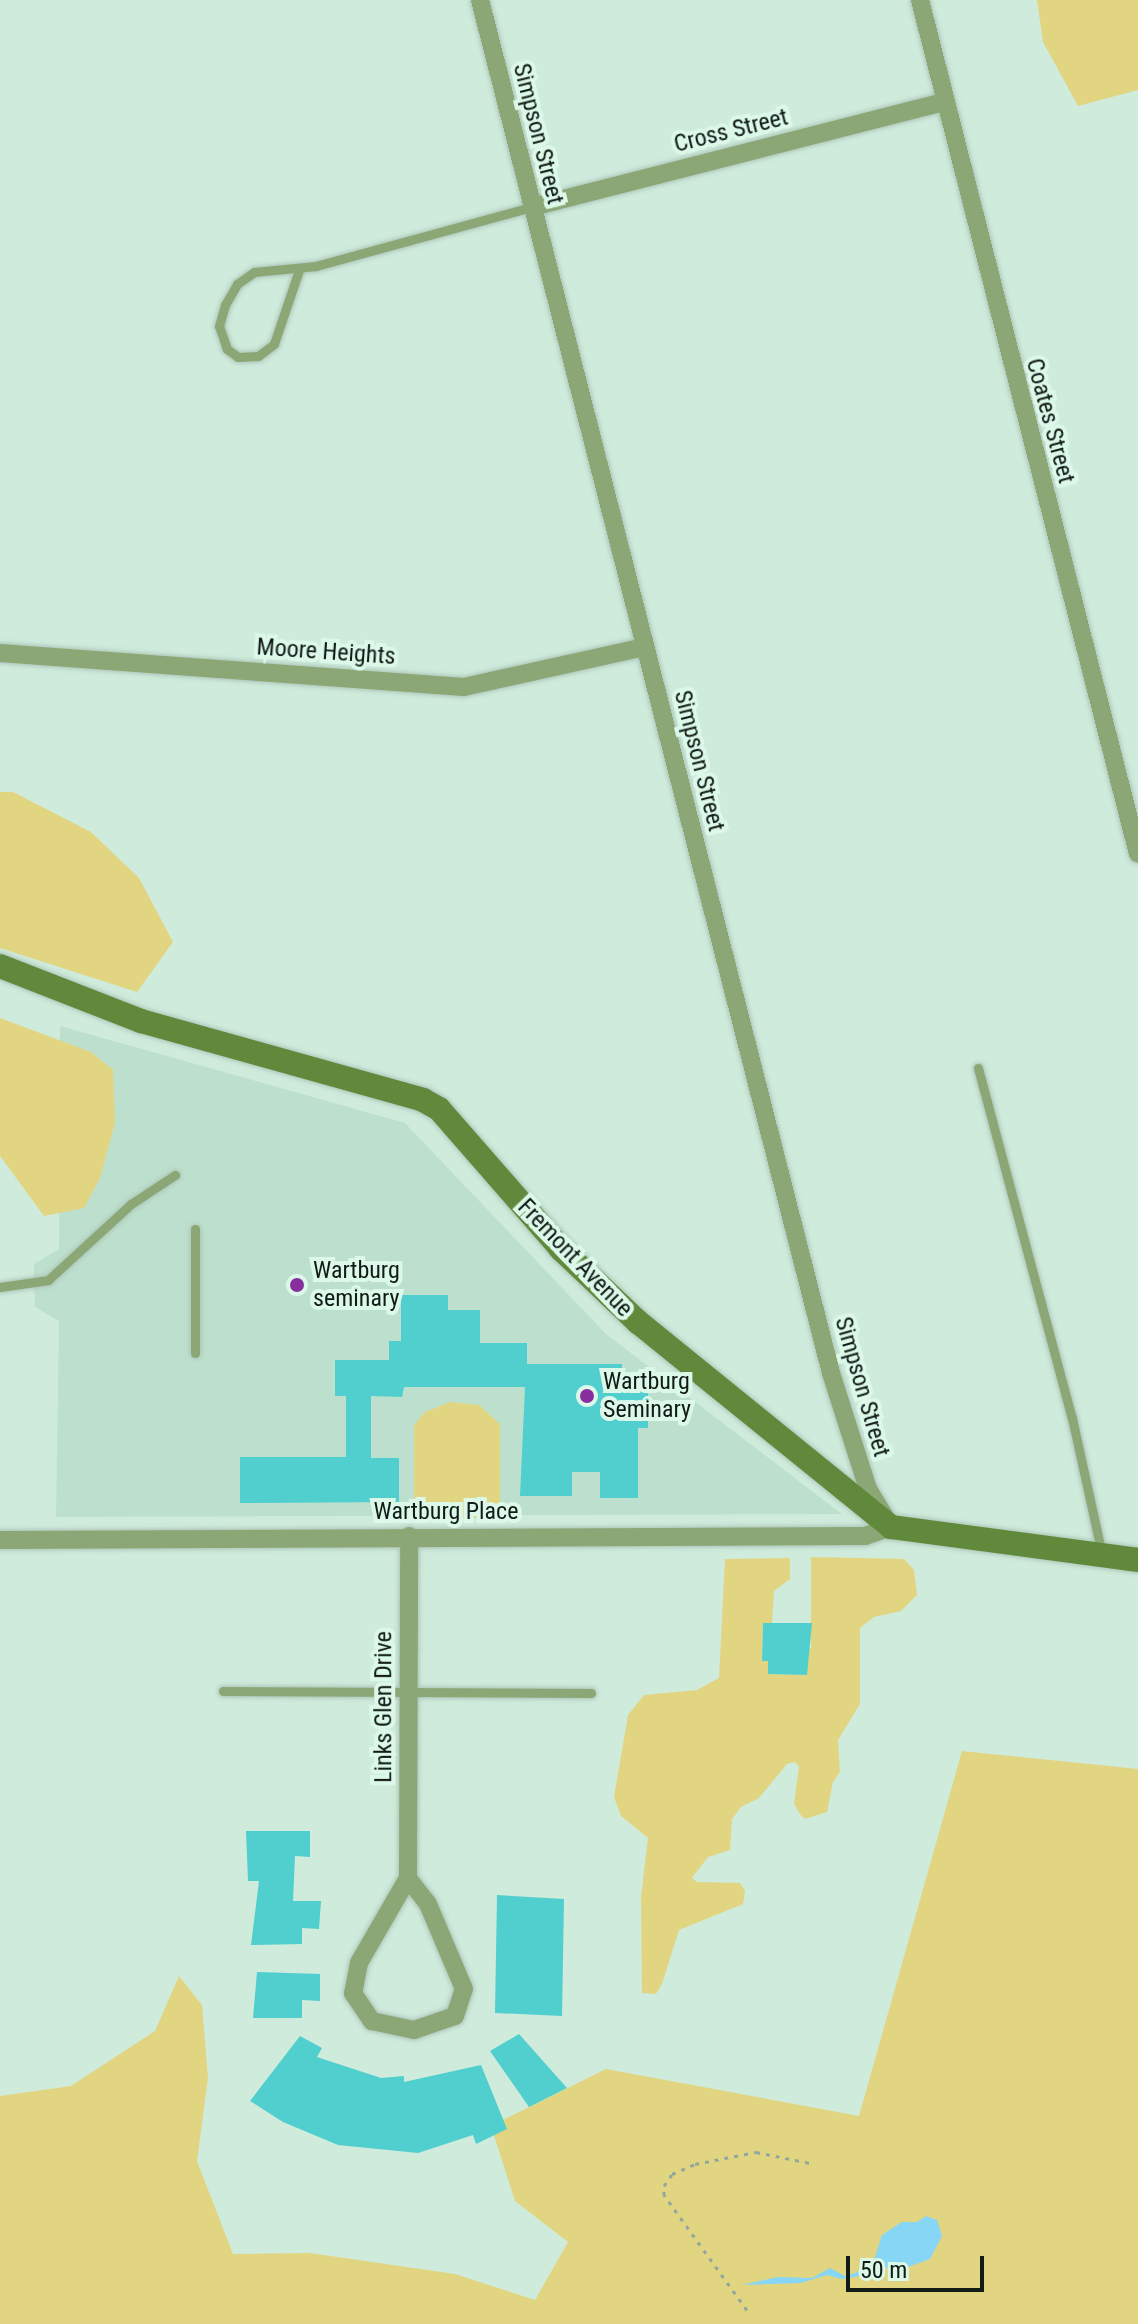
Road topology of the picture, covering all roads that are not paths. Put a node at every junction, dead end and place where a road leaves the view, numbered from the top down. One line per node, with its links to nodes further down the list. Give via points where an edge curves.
1 (480, 0): 4 (street, Simpson Street)
2 (920, 0): 3 (street, Coates Street)
3 (943, 102): 4 (street, Cross Street); 8 (street, Coates Street)
4 (532, 207): 5 (lane); 6 (street, Simpson Street)
5 (299, 270): 5 (lane, via 254,272 237,284 219,326 227,349 238,357 258,356 274,344)
6 (645, 647): 7 (street, Moore Heights, via 464,687); 15 (street, Simpson Street, via 831,1373 868,1489)
7 (0, 653)
8 (1138, 854)
9 (0, 966): 15 (main road, Fremont Avenue, via 141,1021 423,1100 439,1109 561,1249 638,1322)
10 (978, 1068): 18 (lane, via 1072,1418)
11 (175, 1175): 13 (lane, via 131,1204 48,1280)
12 (195, 1229): 14 (lane)
13 (0, 1287)
14 (195, 1353)
15 (891, 1527): 16 (street, Wartburg Place, via 865,1536); 18 (main road)
16 (409, 1536): 17 (street, Wartburg Place); 21 (street, Links Glen Drive)
17 (0, 1540)
18 (1103, 1557): 19 (main road)
19 (1138, 1560)
20 (223, 1691): 21 (lane)
21 (408, 1692): 22 (lane); 23 (street, Links Glen Drive)
22 (591, 1693)
23 (408, 1878): 23 (street, Links Glen Drive, via 428,1904 464,1989 455,2016 414,2030 372,2021 353,1993 359,1963)

